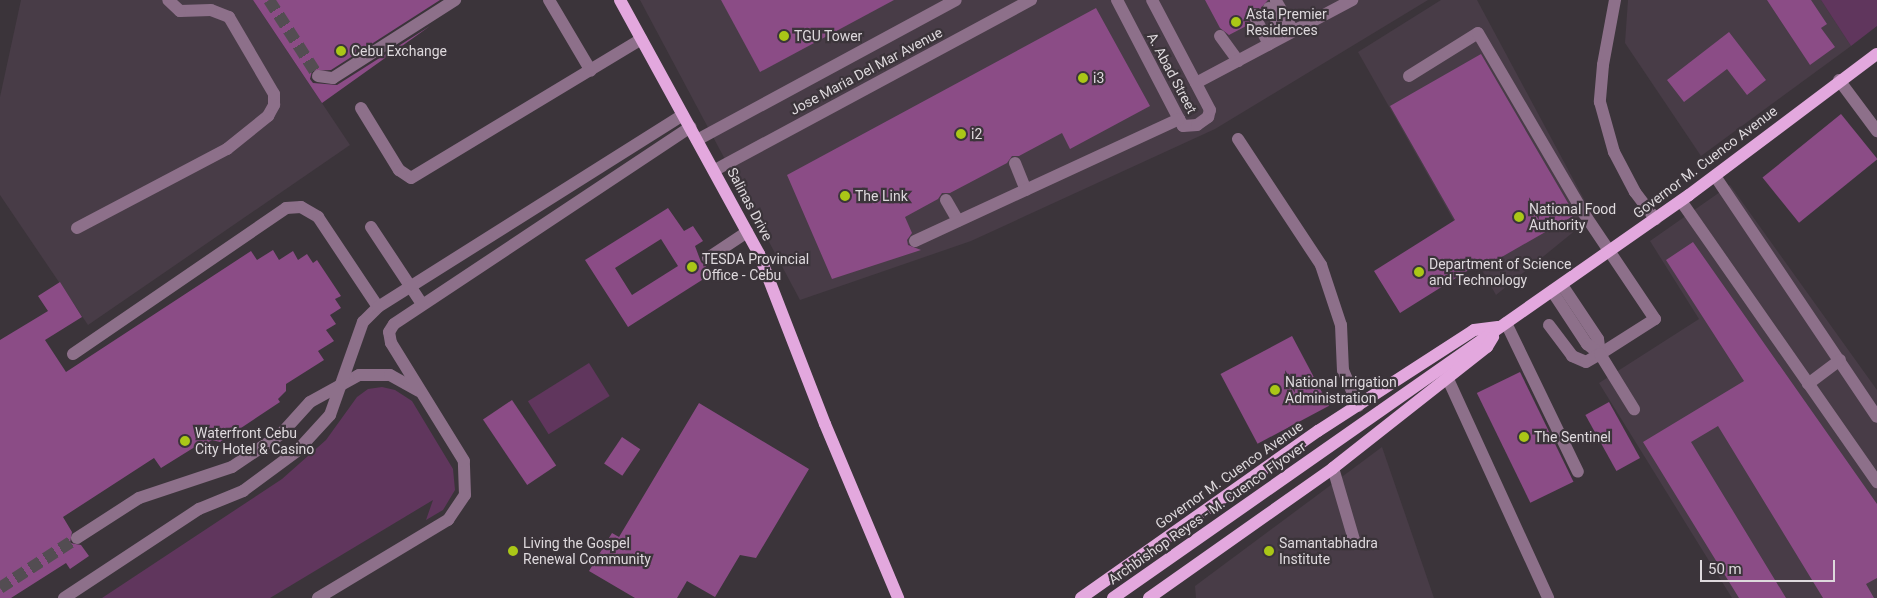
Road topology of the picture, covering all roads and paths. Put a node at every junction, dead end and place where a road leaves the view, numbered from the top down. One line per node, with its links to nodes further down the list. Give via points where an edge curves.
1 (168, 0): 40 (street, via 180,11 211,10 229,17 274,94 274,105 268,116 227,149)
2 (455, 0): 20 (street, via 333,78)
3 (549, 0): 19 (street)
4 (620, 0): 15 (main road, Salinas Drive)
5 (956, 0): 30 (street, Jose Maria Del Mar Avenue)
6 (1031, 0): 32 (street, Jose Maria Del Mar Avenue)
7 (1117, 0): 26 (street, A. Abad Street)
8 (1152, 0): 23 (street, A. Abad Street)
9 (1352, 0): 13 (street)
10 (1615, 0): 37 (street, via 1600,102 1614,152 1635,192)
11 (1273, 4): 13 (street)
12 (1254, 15): 16 (street)
13 (1289, 34): 16 (street)
14 (1220, 36): 18 (street)
15 (642, 39): 19 (street); 25 (main road, Salinas Drive)
16 (1269, 44): 18 (street)
17 (1877, 54): 22 (main road, Governor M. Cuenco Avenue)
18 (1238, 61): 23 (street)
19 (591, 71): 24 (street, via 411,178 399,170)
20 (318, 76)
21 (1409, 76): 43 (street, via 1478,33)
22 (1839, 80): 28 (street); 33 (main road, Governor M. Cuenco Avenue)
23 (1196, 83): 26 (street, A. Abad Street, via 1210,110 1208,117 1191,127 1184,126)
24 (361, 108)
25 (683, 114): 27 (main road, Salinas Drive); 45 (street)
26 (1179, 119): 34 (street)
27 (690, 127): 30 (main road, Salinas Drive); 47 (street)
28 (1877, 132)
29 (1238, 139): 58 (street, via 1321,265 1341,325 1344,370)
30 (697, 140): 32 (main road, Salinas Drive)
31 (1015, 163): 34 (street)
32 (715, 170): 41 (main road, Salinas Drive)
33 (1714, 176): 36 (main road, Governor M. Cuenco Avenue); 53 (street)
34 (1026, 190): 38 (street)
35 (946, 200): 38 (street)
36 (1681, 201): 37 (main road, Governor M. Cuenco Avenue); 56 (street)
37 (1655, 219): 43 (main road, Governor M. Cuenco Avenue)
38 (958, 221): 42 (street)
39 (371, 226): 45 (street)
40 (77, 228)
41 (747, 232): 44 (street); 67 (main road, Salinas Drive, via 759,254)
42 (915, 240)
43 (1609, 251): 46 (main road, Governor M. Cuenco Avenue); 52 (street, via 1655,319)
44 (708, 258)
45 (410, 287): 47 (street); 48 (street)
46 (1557, 288): 49 (main road, Governor M. Cuenco Avenue); 52 (street, via 1587,344)
47 (422, 304): 57 (street, via 394,324 389,332 391,343)
48 (378, 307): 51 (street, via 318,218 301,207 286,208); 55 (street, via 363,322)
49 (1503, 325): 54 (main road, Governor M. Cuenco Avenue, via 1486,347); 58 (main road, Governor M. Cuenco Avenue, via 1474,330); 61 (main road, Governor M. Cuenco Avenue); 63 (street)
50 (1550, 325): 52 (street, via 1572,356 1586,362)
51 (73, 354)
52 (1600, 354): 59 (street)
53 (1840, 360): 56 (street); 60 (street)
54 (1447, 378): 62 (main road, Governor M. Cuenco Avenue); 75 (street)
55 (341, 384): 57 (street, via 359,375 374,373 390,375); 65 (street, via 310,402 281,434 232,467 139,498); 68 (street, via 330,415 303,446 274,470 243,491 199,509)
56 (1808, 384): 64 (street)
57 (421, 392): 69 (street, via 464,461 467,481 460,506 448,520)
58 (1358, 406): 72 (main road, Governor M. Cuenco Avenue)
59 (1634, 409)
60 (1877, 417)
61 (1319, 452): 73 (main road, Archbishop Reyes - M. Cuenco Flyover)
62 (1332, 468): 66 (street); 74 (main road, Governor M. Cuenco Avenue)
63 (1578, 472)
64 (1877, 482)
65 (77, 538)
66 (1354, 540)
67 (885, 573): 70 (main road, Salinas Drive); 71 (main road, Salinas Drive)
68 (64, 598)
69 (318, 598)
70 (889, 598)
71 (898, 598)
72 (1081, 598)
73 (1113, 598)
74 (1149, 598)
75 (1548, 598)

